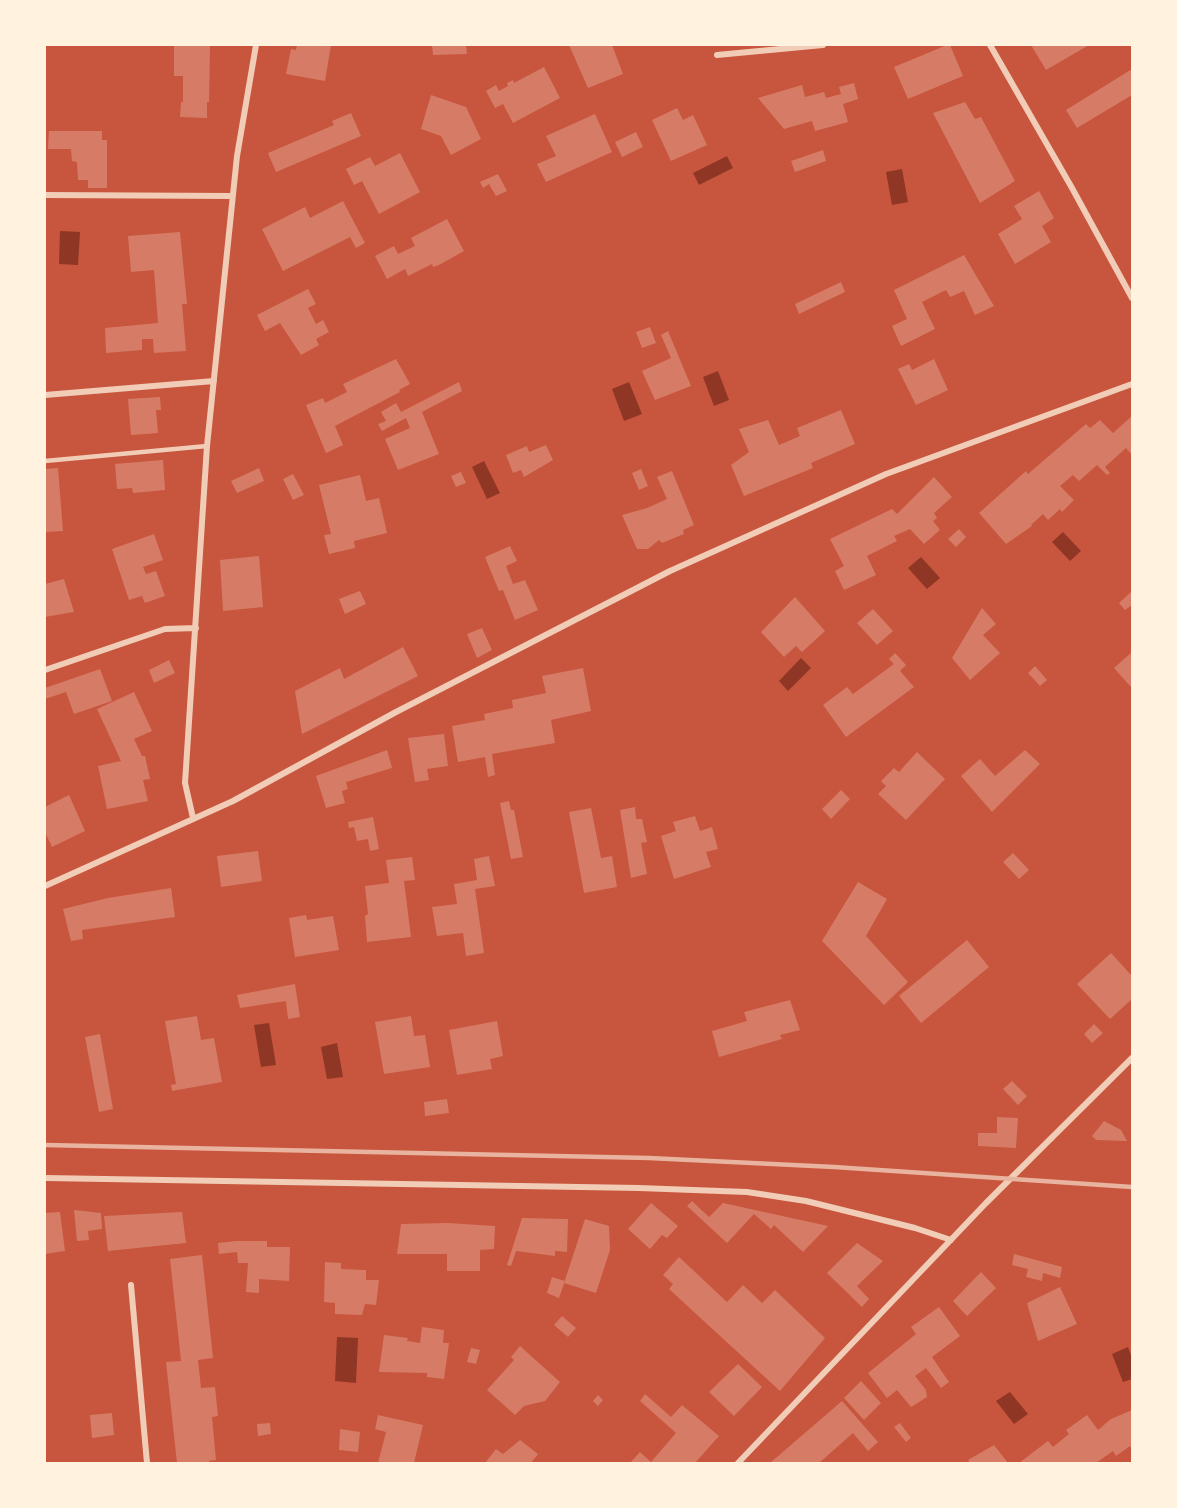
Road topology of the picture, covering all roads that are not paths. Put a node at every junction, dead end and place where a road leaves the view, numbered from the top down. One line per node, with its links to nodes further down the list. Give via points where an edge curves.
1 (256, 45): 6 (street)
2 (823, 45): 4 (street)
3 (990, 45): 7 (street)
4 (717, 55)
5 (45, 195): 6 (street)
6 (232, 196): 8 (street)
7 (1132, 298)
8 (214, 381): 10 (street); 11 (street)
9 (1132, 384): 15 (street, via 886,474 670,571 233,801)
10 (45, 395)
11 (207, 447): 12 (lane); 13 (street)
12 (45, 460)
13 (196, 628): 14 (street, via 165,629); 15 (street, via 185,783)
14 (45, 670)
15 (193, 818): 16 (street)
16 (45, 886)
17 (1132, 1058): 19 (street)
18 (45, 1178): 19 (street, via 747,1191 806,1201)
19 (951, 1240): 22 (street)
20 (131, 1285): 21 (street)
21 (147, 1463)
22 (738, 1463)

